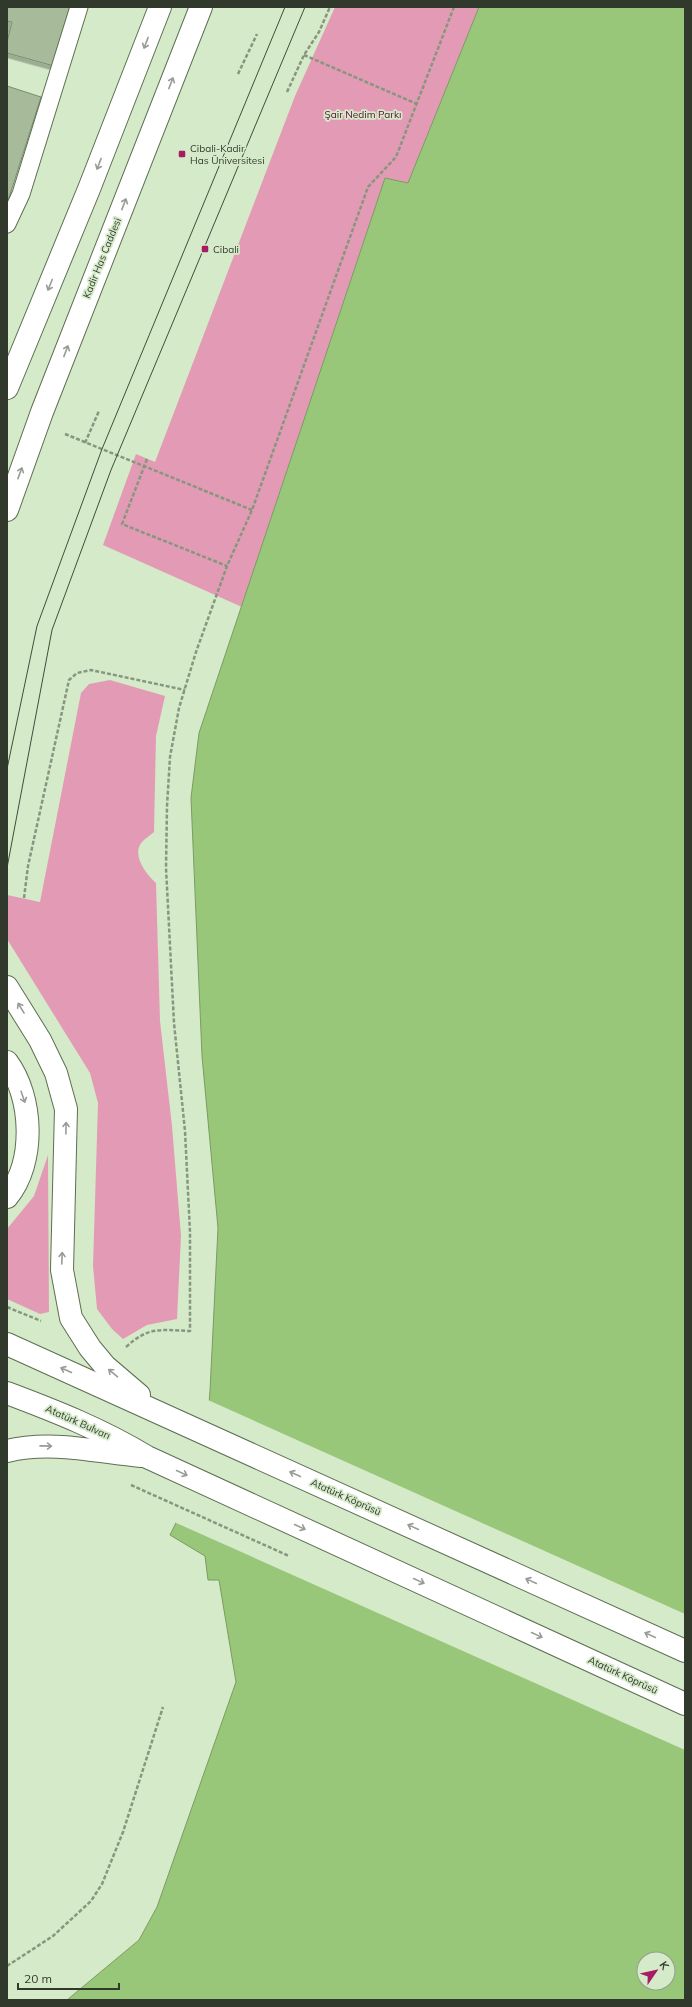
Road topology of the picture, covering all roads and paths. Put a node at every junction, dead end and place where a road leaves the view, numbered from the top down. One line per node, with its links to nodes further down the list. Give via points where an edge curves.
1 (79, 7): 11 (lane, via 20,194)
2 (160, 7): 12 (main road, one-way to 12)
3 (201, 7): 18 (main road, Kadir Has Caddesi, one-way to 3, via 42,412)
4 (330, 7): 7 (path, via 319,32)
5 (454, 7): 10 (path)
6 (257, 34): 8 (path)
7 (304, 55): 9 (path); 10 (path)
8 (238, 74)
9 (287, 92)
10 (418, 104): 19 (path, via 396,156 368,187)
11 (7, 224)
12 (7, 388)
13 (99, 411): 15 (path)
14 (60, 432): 15 (path)
15 (85, 443): 17 (path)
16 (147, 459): 17 (path)
17 (144, 467): 19 (path); 20 (path, via 122,524)
18 (7, 510)
19 (252, 510): 20 (path)
20 (227, 566): 21 (path)
21 (185, 690): 22 (path, via 91,670 77,673 69,680 28,866); 29 (path, via 170,757 166,868 174,1023 185,1131 190,1232 190,1331 150,1330)
22 (24, 898)
23 (7, 987): 31 (main road, one-way to 23, via 105,1366 71,1318 62,1270 66,1109 53,1066)
24 (7, 1062): 25 (main road, one-way to 25, via 14,1071 26,1105 29,1133 23,1166)
25 (7, 1197)
26 (7, 1307): 27 (path)
27 (42, 1322)
28 (7, 1344): 31 (main road, Atatürk Köprüsü, one-way to 28)
29 (122, 1351)
30 (7, 1393): 33 (main road, Atatürk Bulvarı, via 121,1441)
31 (164, 1416): 34 (main road, Atatürk Köprüsü, one-way to 31)
32 (7, 1451): 33 (main road, one-way to 33, via 42,1446)
33 (147, 1457): 35 (main road, Atatürk Köprüsü, one-way to 35)
34 (685, 1651)
35 (685, 1704)
36 (163, 1707): 37 (path, via 123,1832 102,1884 91,1901 52,1936)
37 (7, 1966)

